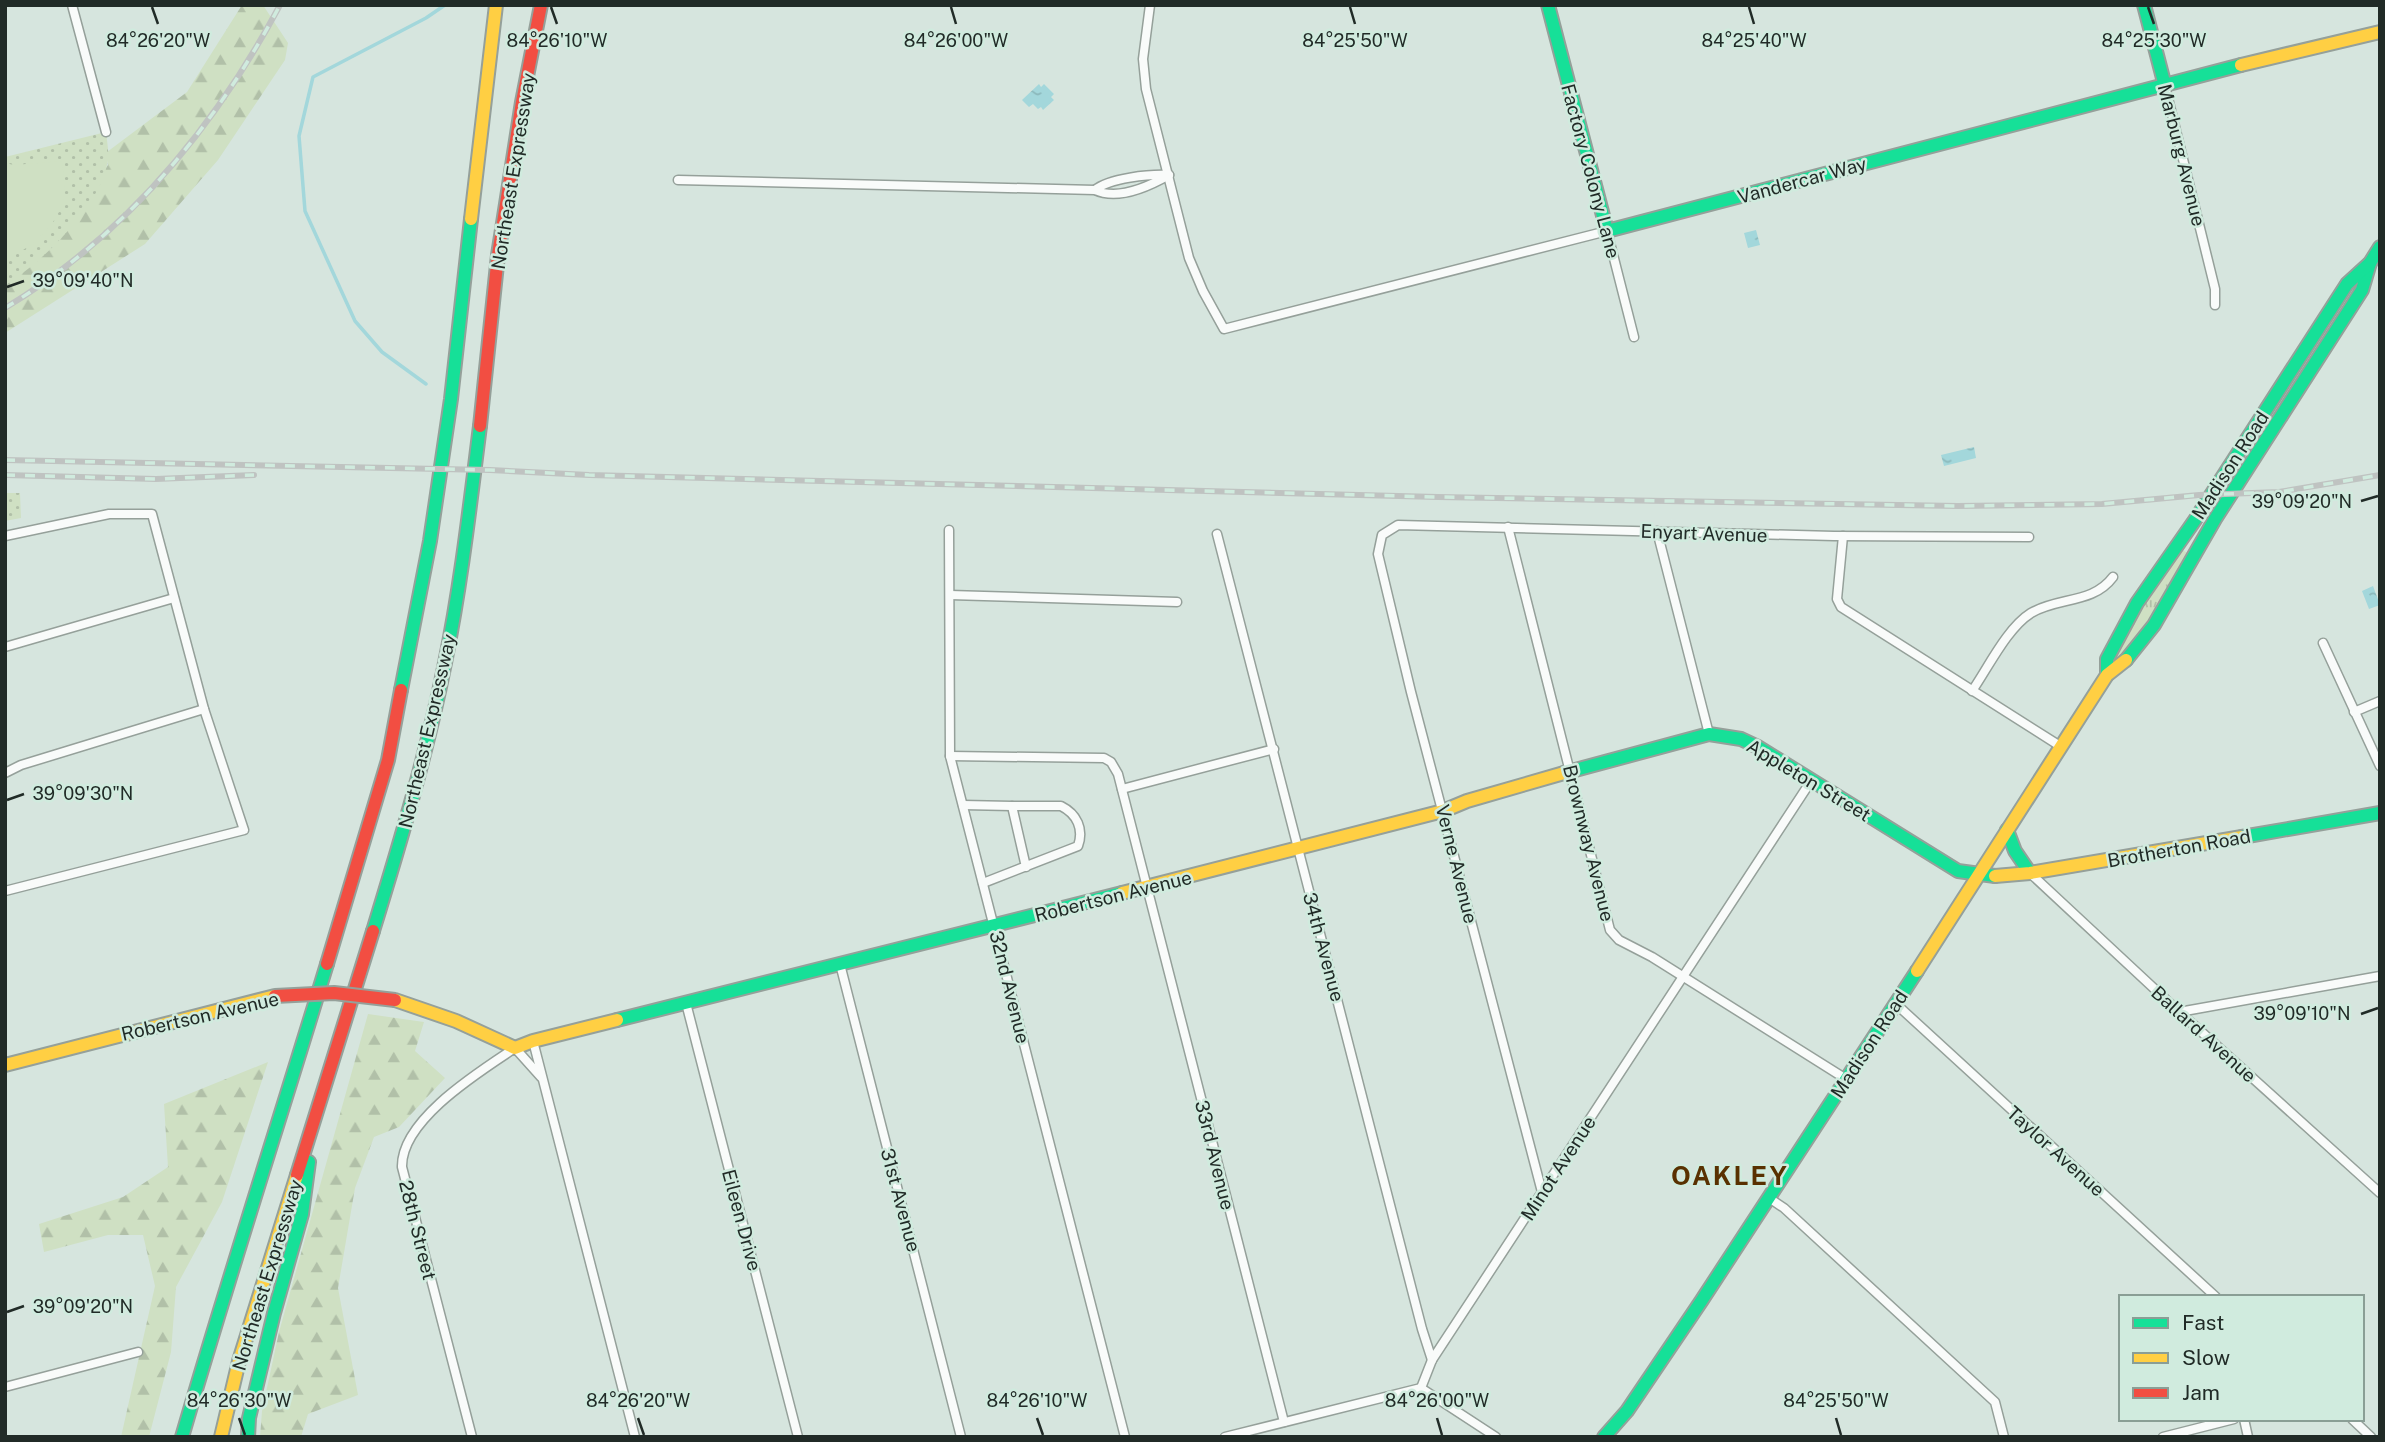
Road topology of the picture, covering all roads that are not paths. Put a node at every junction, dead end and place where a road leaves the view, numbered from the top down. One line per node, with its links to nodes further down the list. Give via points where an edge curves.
1 (72, 5): 9 (street)
2 (496, 5): 83 (main road, Northeast Expressway, via 451,399 430,541 388,760)
3 (541, 5): 70 (main road, Northeast Expressway, via 498,255 465,548 445,664 400,843)
4 (1150, 5): 10 (street, via 1143,59 1146,89)
5 (1548, 5): 12 (main road, Factory Colony Lane)
6 (2144, 5): 8 (main road, Marburg Avenue)
7 (2380, 32): 8 (main road, Vandercar Way)
8 (2165, 86): 12 (main road, Vandercar Way); 15 (street, Marburg Avenue, via 2213,277)
9 (106, 132)
10 (1169, 175): 11 (street, via 1151,186 1105,194 1095,190); 12 (street, Vandercar Way, via 1189,258 1224,329)
11 (678, 180)
12 (1607, 231): 16 (street, Factory Colony Lane)
13 (2380, 247): 14 (main road, Madison Road)
14 (2370, 263): 31 (main road, Madison Road, via 2362,290 2202,540 2179,586 2119,667); 31 (main road, Madison Road, via 2347,284 2196,520 2137,603 2107,659)
15 (2215, 305)
16 (1634, 337)
17 (1508, 527): 19 (street, Enyart Avenue); 21 (street, Enyart Avenue, via 1398,525); 41 (street, Brownway Avenue)
18 (949, 530): 26 (street, 32nd Avenue)
19 (1657, 531): 23 (street, Enyart Avenue); 36 (street)
20 (1217, 534): 38 (street, 34th Avenue)
21 (1382, 535): 47 (street, Verne Avenue, via 1378,554)
22 (5, 536): 27 (street, via 109,514 152,514)
23 (1843, 536): 24 (street, Enyart Avenue); 32 (street, via 1840,607)
24 (2029, 537)
25 (2113, 577): 32 (street, via 2090,596 2043,607 2022,620)
26 (950, 595): 28 (street); 39 (street, 32nd Avenue)
27 (174, 598): 30 (street); 34 (street)
28 (1177, 602)
29 (2323, 643): 35 (street)
30 (5, 647)
31 (2106, 675): 37 (main road, Madison Road)
32 (1972, 691): 37 (street)
33 (2380, 701): 35 (street)
34 (204, 709): 42 (street); 56 (street, via 243,830)
35 (2354, 712): 40 (street)
36 (1709, 734): 41 (main road, Robertson Avenue); 43 (main road, Appleton Street, via 1741,738)
37 (2060, 746): 49 (main road, Madison Road)
38 (1274, 749): 44 (street); 50 (street, 34th Avenue)
39 (950, 756): 44 (street, 33rd Avenue, via 1104,758 1118,774); 45 (street, 32nd Avenue)
40 (2380, 766)
41 (1571, 772): 47 (main road, Robertson Avenue); 60 (street, Brownway Avenue, via 1611,930 1619,940)
42 (5, 773)
43 (1811, 781): 53 (main road, Appleton Street, via 1958,871); 60 (street, Minot Avenue)
44 (1122, 789): 55 (street, 33rd Avenue)
45 (963, 805): 46 (street); 54 (street, 32nd Avenue)
46 (1012, 806): 51 (street); 51 (street, via 1061,806 1072,813 1082,835 1078,846)
47 (1443, 811): 50 (main road, Robertson Avenue); 71 (street, Verne Avenue)
48 (2380, 813): 52 (main road, Brotherton Road)
49 (2007, 830): 52 (main road); 53 (main road, Madison Road)
50 (1298, 849): 55 (main road, Robertson Avenue); 76 (street, 34th Avenue)
51 (1026, 867): 54 (street)
52 (2030, 873): 53 (main road, Brotherton Road, via 1999,878); 63 (street, Ballard Avenue)
53 (1978, 875): 62 (main road, Madison Road)
54 (983, 883): 57 (street, 32nd Avenue)
55 (1146, 887): 57 (main road, Robertson Avenue); 82 (street, 33rd Avenue)
56 (5, 891)
57 (995, 926): 58 (main road, Robertson Avenue); 90 (street, 32nd Avenue)
58 (840, 964): 61 (main road, Robertson Avenue); 89 (street, 31st Avenue)
59 (2380, 976): 63 (street)
60 (1683, 977): 69 (street, Brownway Avenue); 71 (street, Minot Avenue)
61 (686, 1003): 64 (main road, Robertson Avenue); 88 (street, Eileen Drive)
62 (1896, 1004): 69 (main road, Madison Road); 74 (street, Taylor Avenue)
63 (2179, 1012): 72 (street, Ballard Avenue)
64 (533, 1041): 65 (main road, Robertson Avenue); 68 (street)
65 (515, 1048): 66 (street, Robertson Avenue); 67 (main road, Robertson Avenue, bridge, via 456,1019 395,1000 334,993 247,1002); 68 (street)
66 (497, 1060): 86 (street, 28th Street, via 438,1105 410,1136 402,1158)
67 (5, 1065)
68 (541, 1077): 87 (street)
69 (1846, 1079): 73 (main road, Madison Road)
70 (313, 1129): 84 (main road, Northeast Expressway, via 239,1361); 85 (main road, via 302,1214 274,1313)
71 (1542, 1192): 76 (street, Minot Avenue)
72 (2380, 1193)
73 (1769, 1198): 79 (main road, Madison Road); 95 (street, via 1995,1402)
74 (2214, 1295)
75 (138, 1352): 77 (street)
76 (1433, 1360): 78 (street, Minot Avenue)
77 (5, 1387)
78 (1421, 1388): 82 (street); 92 (street)
79 (1628, 1411): 93 (main road, Madison Road); 94 (main road, Madison Road)
80 (2226, 1421): 96 (street)
81 (2353, 1421): 97 (street)
82 (1284, 1422): 91 (street)
83 (182, 1437)
84 (221, 1437)
85 (248, 1437)
86 (472, 1437)
87 (635, 1437)
88 (798, 1437)
89 (961, 1437)
90 (1125, 1437)
91 (1225, 1437)
92 (1496, 1437)
93 (1604, 1437)
94 (1617, 1437)
95 (2004, 1437)
96 (2163, 1437)
97 (2371, 1437)

